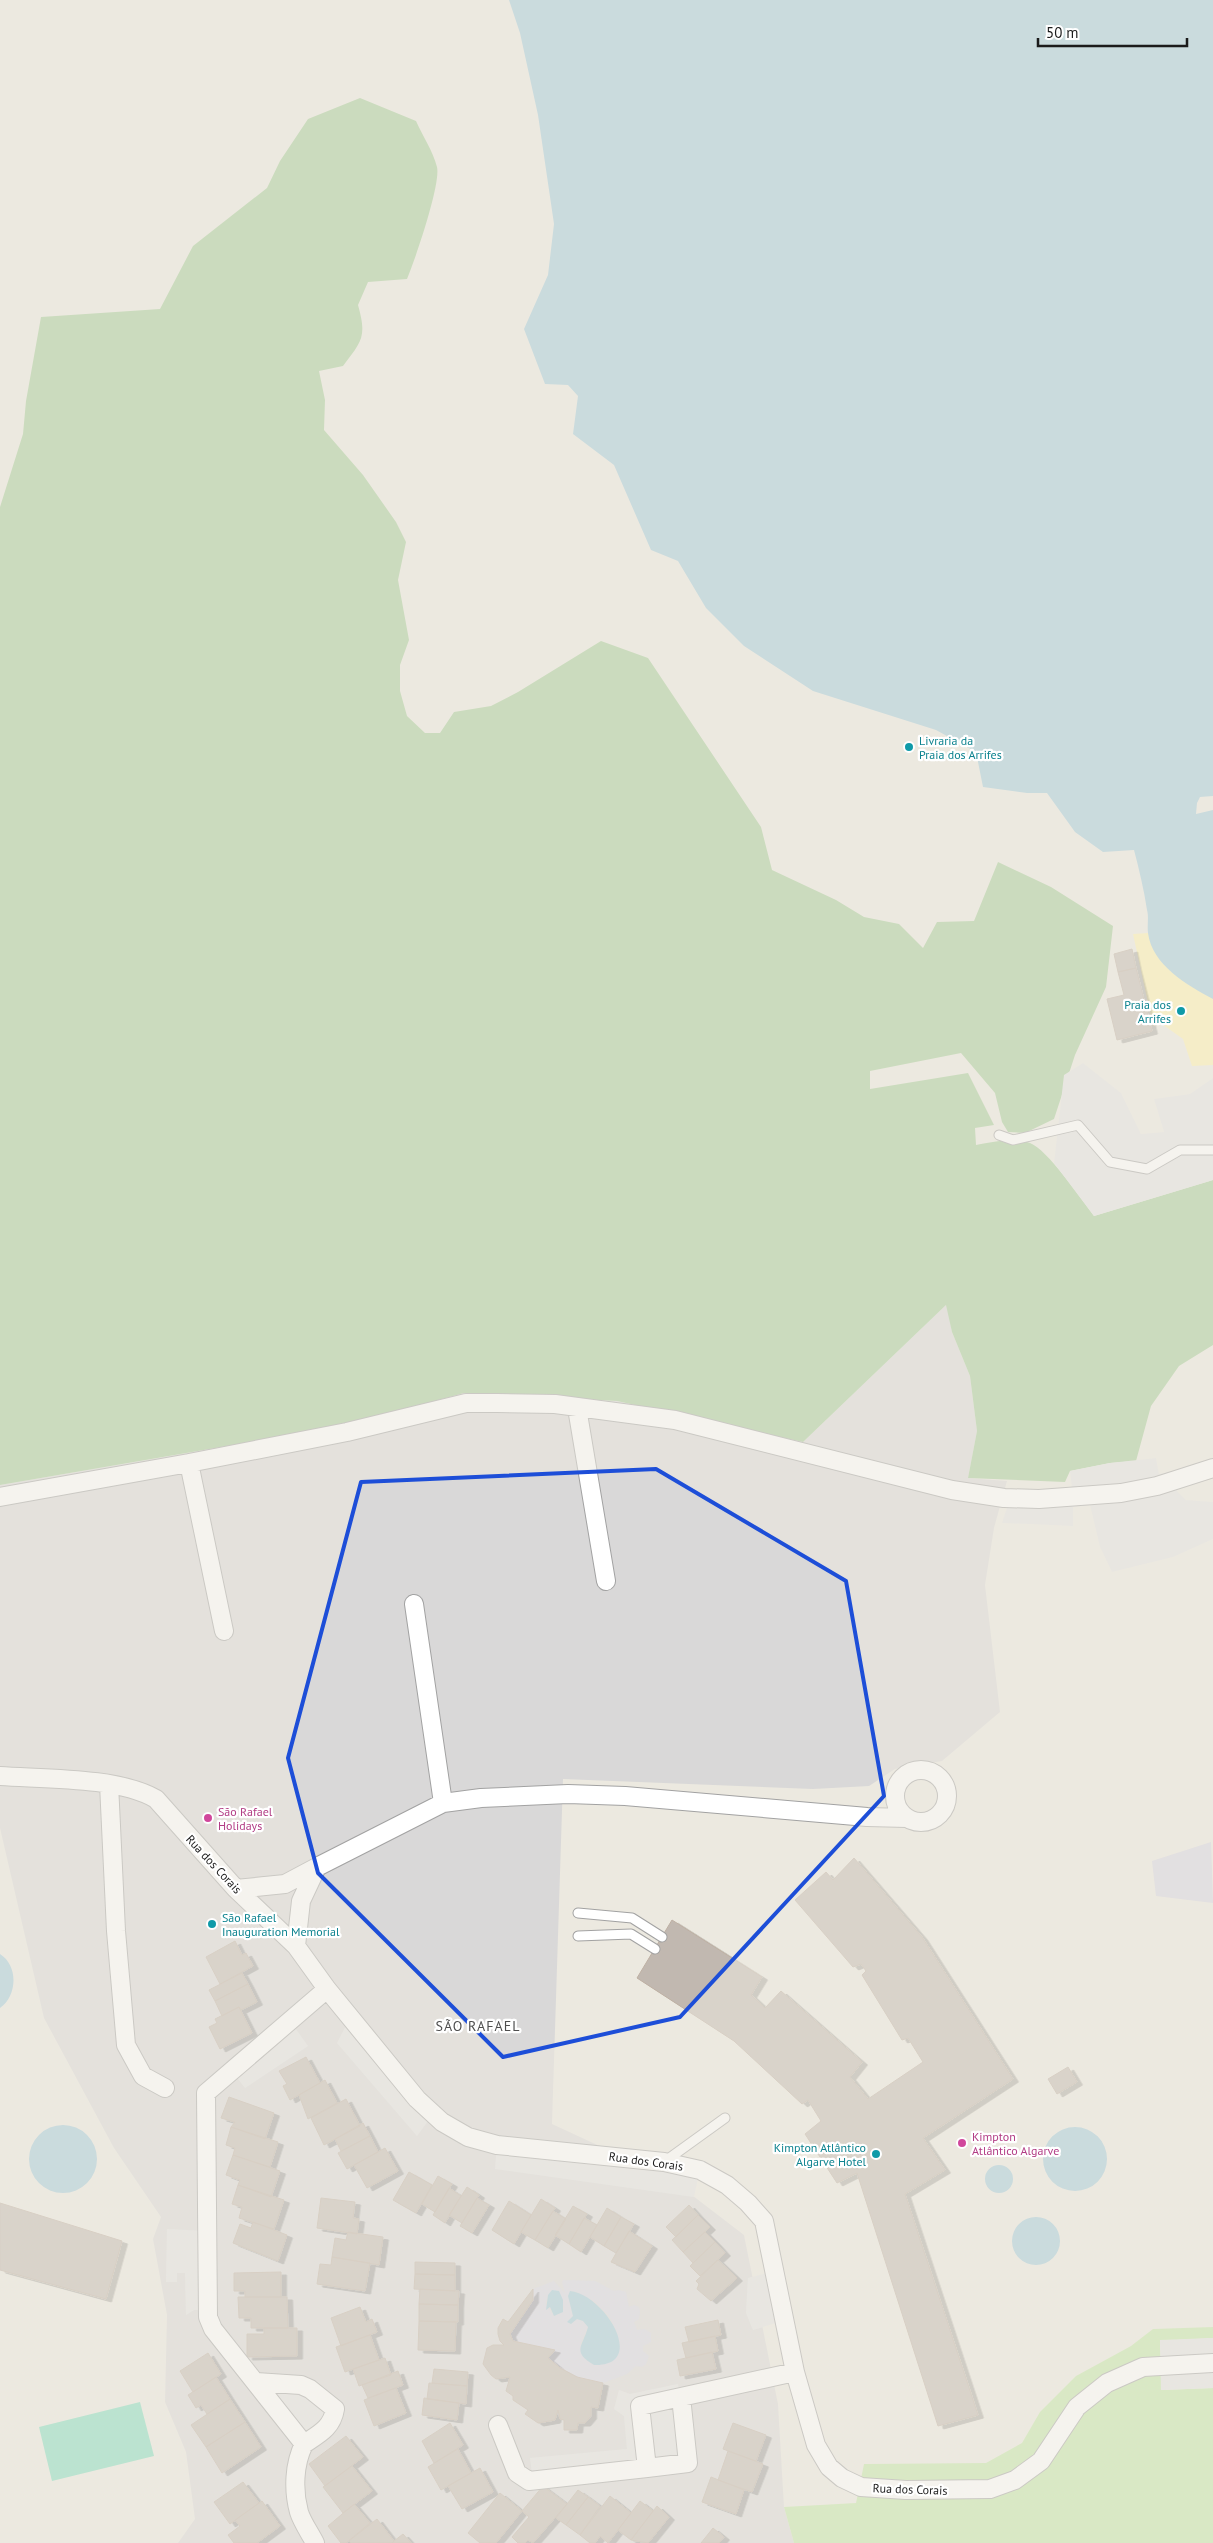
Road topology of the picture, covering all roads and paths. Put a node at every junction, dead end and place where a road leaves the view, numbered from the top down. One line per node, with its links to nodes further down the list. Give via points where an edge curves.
1 (999, 1136): 2 (lane, via 1013,1140 1078,1125 1110,1162 1147,1168 1180,1150)
2 (1213, 1150)
3 (577, 1408): 4 (street, via 555,1404 466,1403 347,1432); 5 (street, via 675,1420 952,1490 1004,1498 1039,1500 1121,1492 1157,1486); 7 (street)
4 (189, 1463): 6 (street); 9 (street)
5 (1213, 1468)
6 (0, 1496)
7 (606, 1581)
8 (414, 1604): 12 (street)
9 (224, 1631)
10 (0, 1776): 11 (street, Rua dos Corais)
11 (109, 1784): 15 (street, Rua dos Corais, via 142,1790 156,1799); 22 (street, via 116,1930 126,2045 143,2076)
12 (443, 1802): 13 (street, via 568,1794); 14 (street)
13 (907, 1818)
14 (317, 1867): 15 (street, via 285,1884); 19 (street, via 302,1902)
15 (236, 1889): 19 (street, Rua dos Corais)
16 (578, 1913): 18 (lane, via 632,1918)
17 (578, 1936): 20 (lane, via 631,1934)
18 (662, 1937)
19 (296, 1946): 21 (street, Rua dos Corais)
20 (655, 1949)
21 (326, 1989): 24 (street, Rua dos Corais, via 417,2099 442,2122 468,2137 497,2145); 27 (street, via 206,2094 208,2317 213,2329)
22 (165, 2088)
23 (725, 2118): 24 (lane)
24 (664, 2162): 26 (street, Rua dos Corais, via 700,2170 727,2185 764,2221)
25 (1213, 2362): 26 (street, Rua dos Corais, via 1143,2367 1107,2383 1077,2406 1041,2462 1007,2483 960,2490 861,2487 842,2478 829,2467 816,2445)
26 (796, 2372): 28 (street)
27 (256, 2382): 30 (street); 30 (street, via 301,2385 335,2408 327,2429)
28 (681, 2397): 31 (street, via 640,2406); 31 (street, via 688,2463)
29 (498, 2425): 31 (street, via 517,2473 530,2481)
30 (304, 2444): 32 (street, via 297,2458 298,2506)
31 (647, 2468)
32 (315, 2543)

